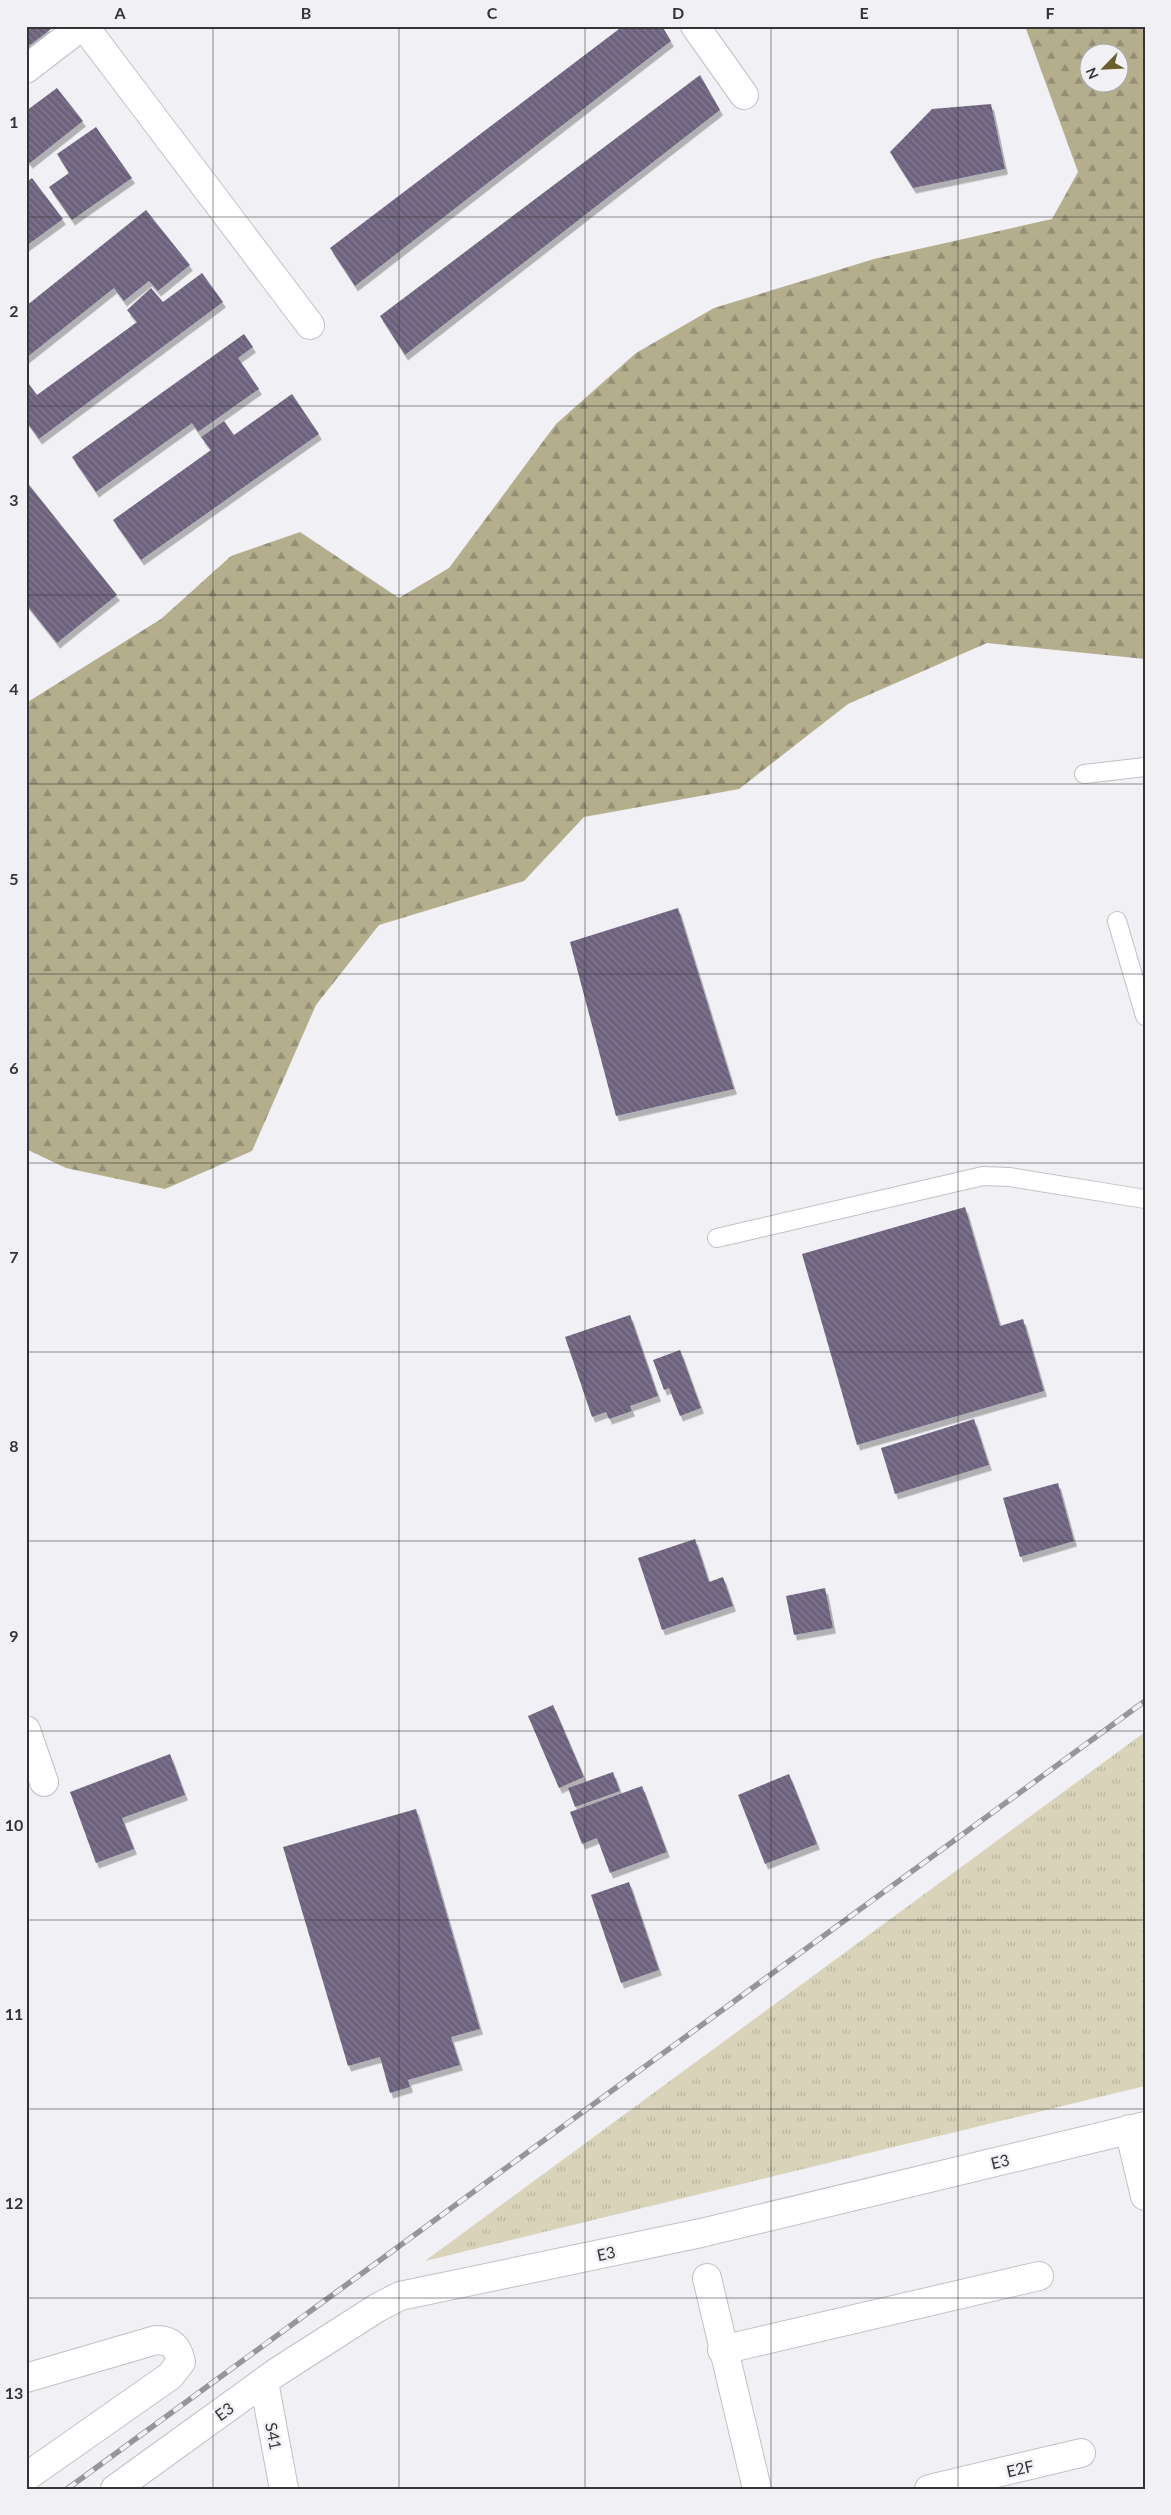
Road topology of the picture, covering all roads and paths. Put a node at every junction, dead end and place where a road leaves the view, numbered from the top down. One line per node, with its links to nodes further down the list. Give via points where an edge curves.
1 (83, 26): 3 (street); 5 (street)
2 (695, 26): 4 (street)
3 (26, 69)
4 (744, 95)
5 (310, 324)
6 (1145, 767): 7 (lane)
7 (1084, 774)
8 (1117, 920): 9 (lane)
9 (1145, 1016)
10 (1145, 1199): 11 (lane, via 1009,1176 983,1176)
11 (717, 1238)
12 (26, 1730): 13 (street)
13 (44, 1782)
14 (1137, 2127): 15 (street); 20 (street, E3, via 701,2233 400,2296)
15 (1145, 2196)
16 (1039, 2276): 18 (street)
17 (706, 2278): 18 (street)
18 (722, 2350): 26 (street)
19 (26, 2378): 22 (street, via 156,2340 167,2340 178,2350 181,2362 170,2376)
20 (264, 2382): 24 (street, E3); 25 (street, S41)
21 (1081, 2454): 23 (street, E2F)
22 (26, 2477)
23 (1020, 2478): 27 (street, E2F)
24 (115, 2489)
25 (284, 2489)
26 (757, 2489)
27 (929, 2489)

